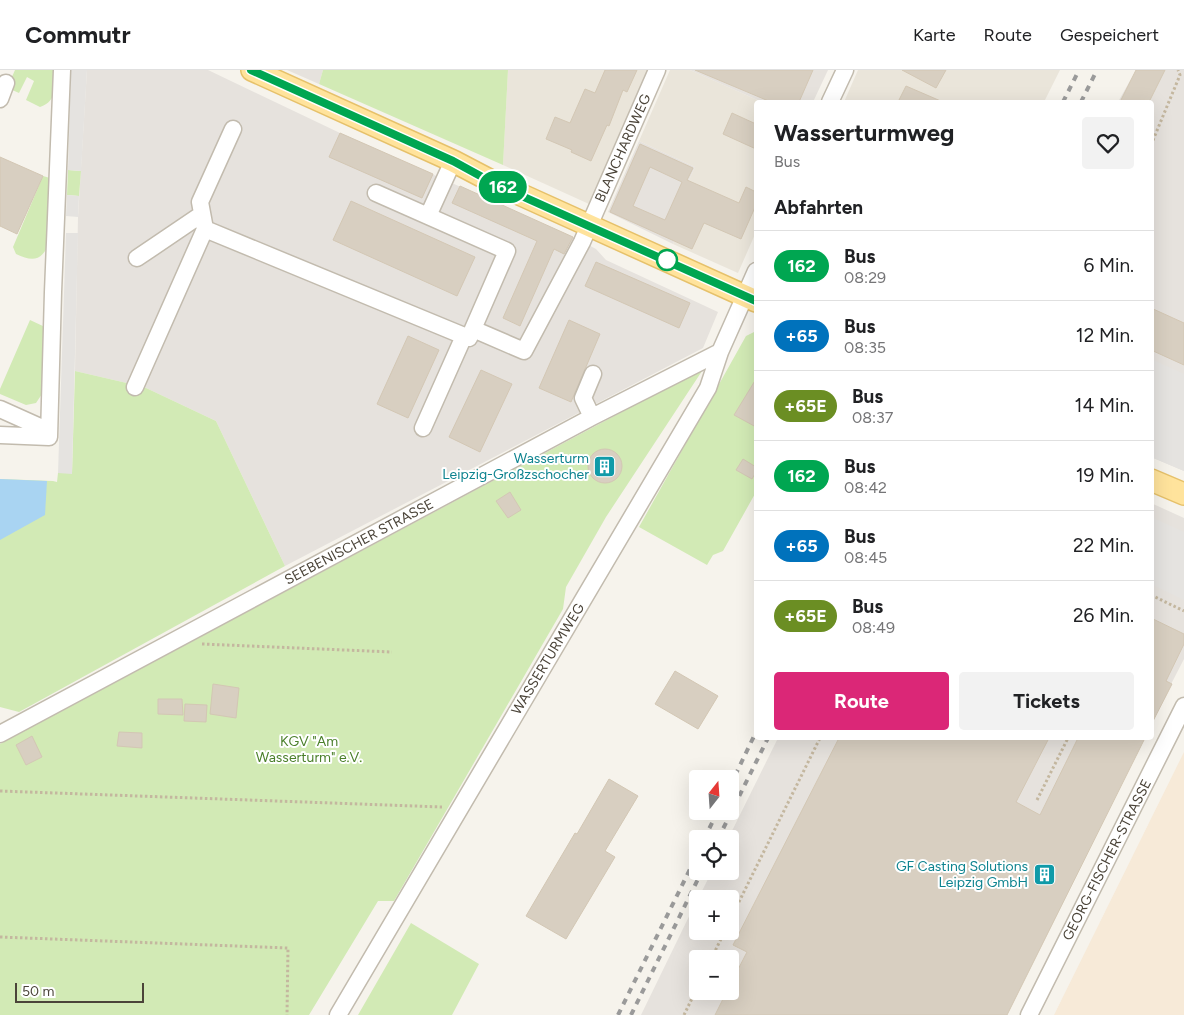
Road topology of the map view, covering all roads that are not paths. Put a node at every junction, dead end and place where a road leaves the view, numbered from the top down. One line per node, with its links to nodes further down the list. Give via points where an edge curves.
1 (62, 70): 24 (street)
2 (252, 70): 9 (main road)
3 (657, 70): 13 (street, BLANCHARDWEG)
4 (845, 70): 7 (street)
5 (6, 83): 6 (street)
6 (0, 99)
7 (831, 100)
8 (233, 129): 12 (street, via 200,202)
9 (453, 161): 11 (street); 13 (main road, via 495,184)
10 (376, 193): 11 (street)
11 (428, 216): 17 (street, via 507,251)
12 (204, 222): 14 (street); 17 (street); 20 (street)
13 (589, 225): 16 (main road); 17 (street, BLANCHARDWEG, via 524,351)
14 (137, 258)
15 (754, 281): 16 (street, WASSERTURMWEG)
16 (751, 298): 18 (street, WASSERTURMWEG)
17 (468, 333): 23 (street)
18 (720, 352): 22 (street, SEEBENISCHER STRASSE); 30 (street, WASSERTURMWEG, via 708,388)
19 (593, 374): 22 (street, via 583,398)
20 (135, 387)
21 (0, 409): 24 (street)
22 (592, 417): 29 (street, SEEBENISCHER STRASSE)
23 (423, 428)
24 (49, 432): 25 (street, via 49,437)
25 (0, 435)
26 (1154, 481): 27 (main road)
27 (1184, 494)
28 (1184, 706): 31 (street, GEORG-FISCHER-STRASSE)
29 (0, 734)
30 (338, 1015)
31 (1029, 1015)

